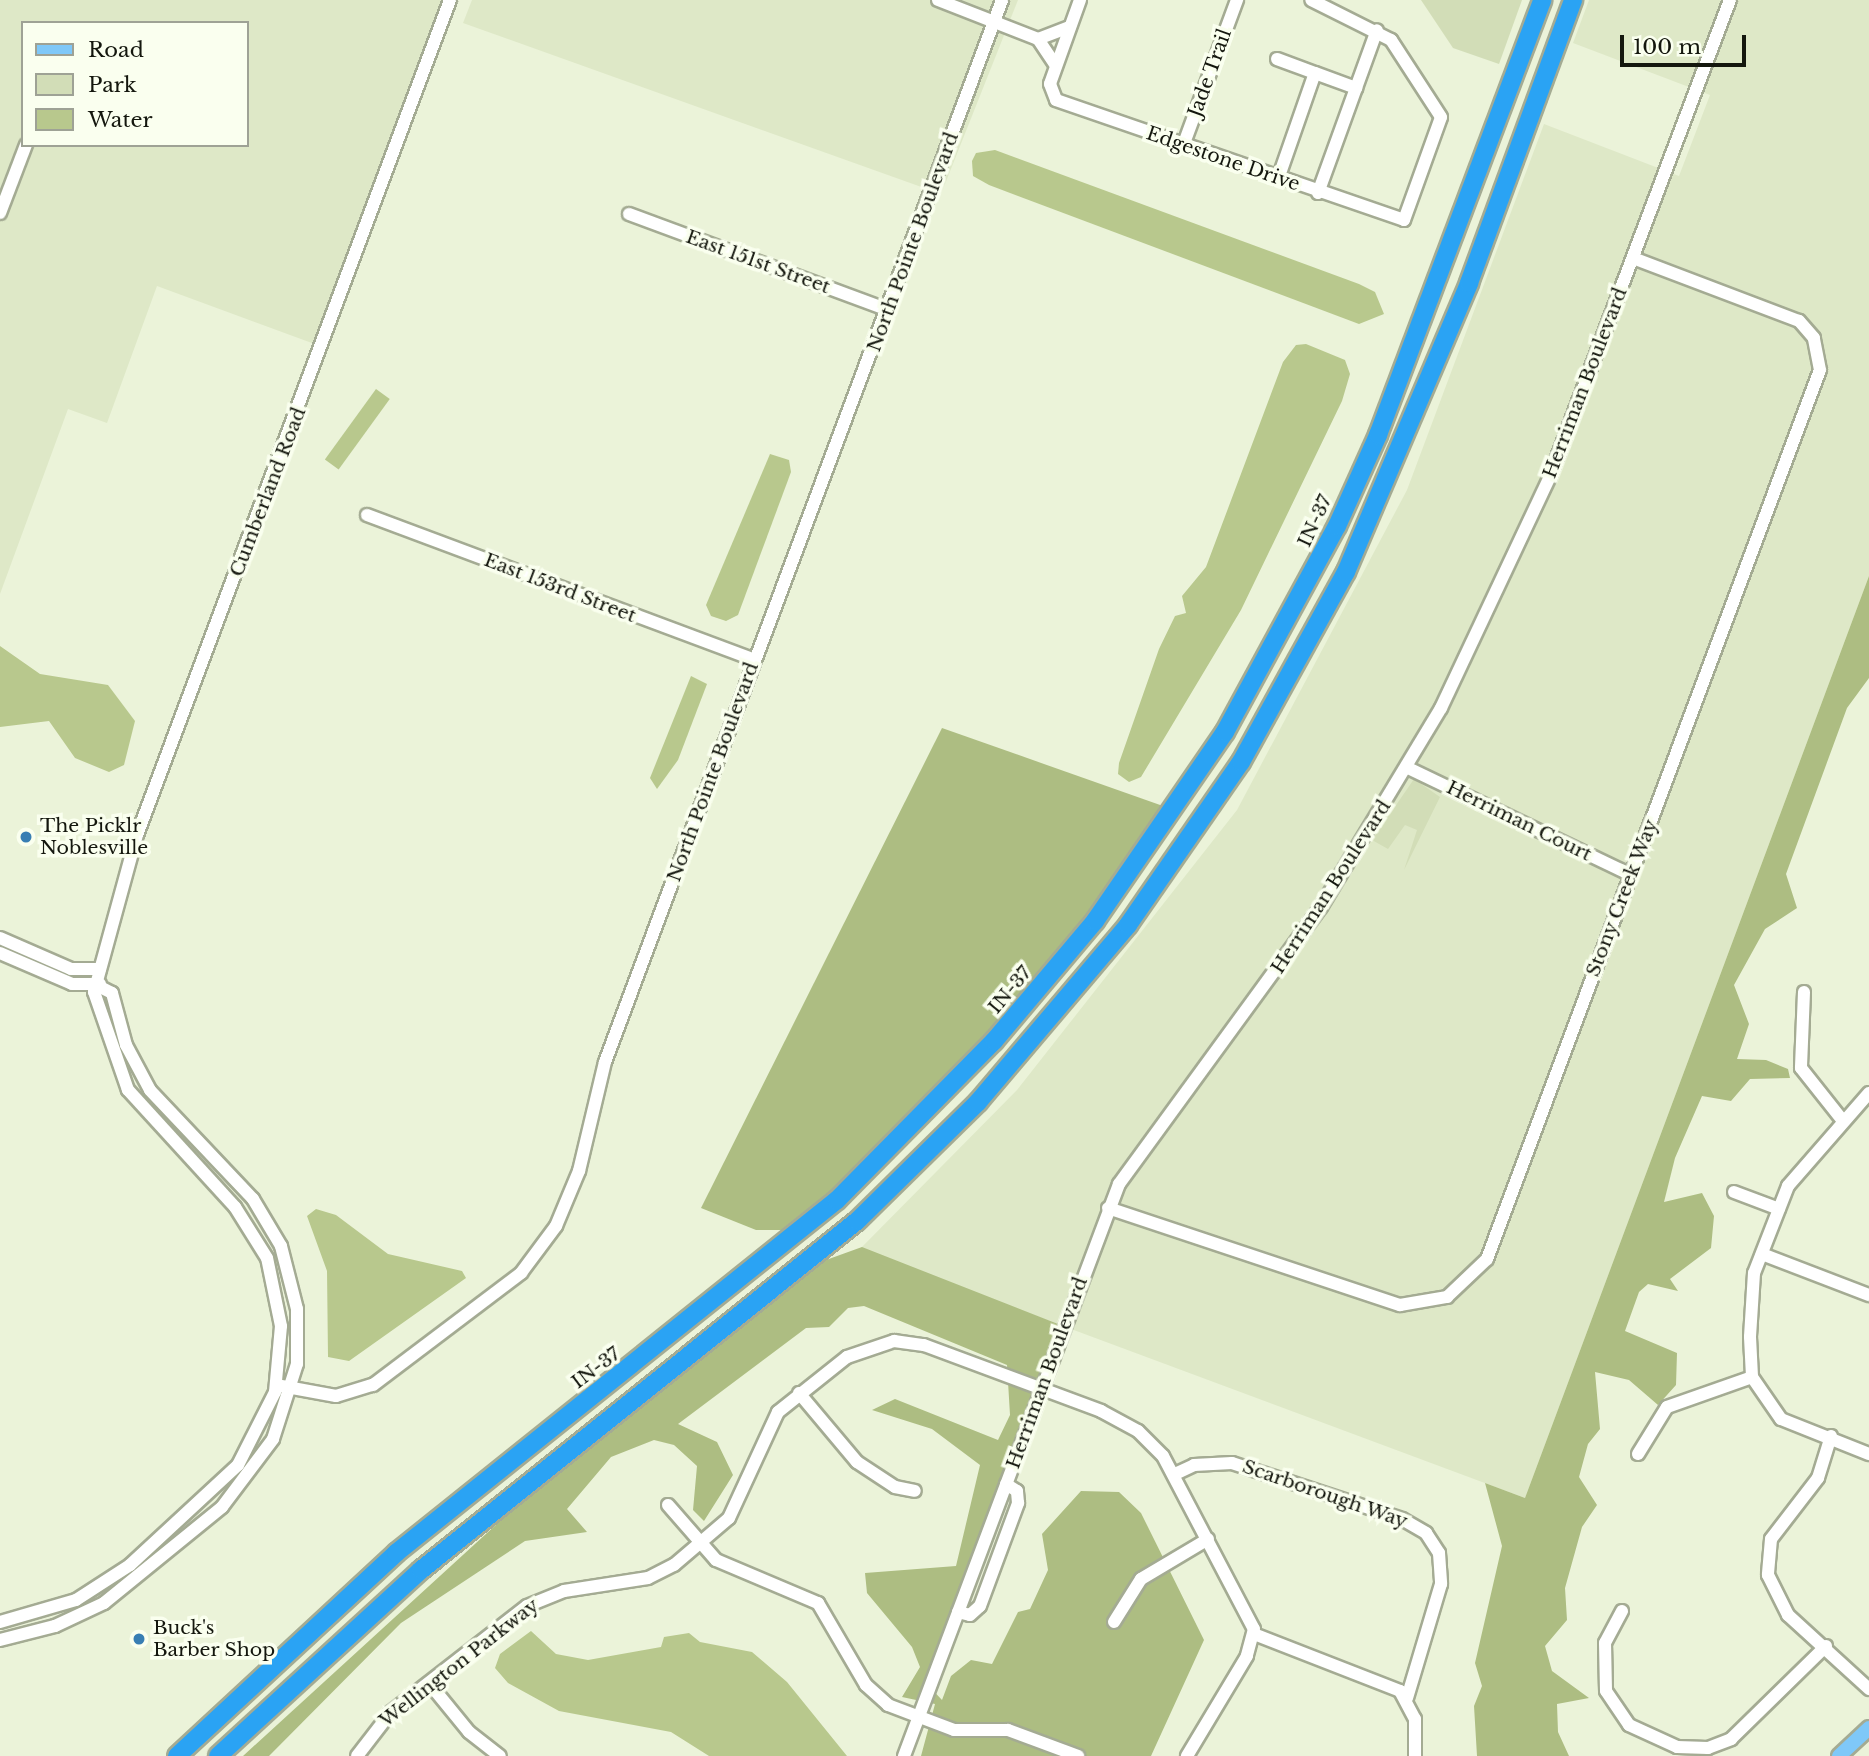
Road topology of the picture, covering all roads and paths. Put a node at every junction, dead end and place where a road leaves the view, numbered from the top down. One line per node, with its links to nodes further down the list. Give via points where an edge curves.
1 (450, 0): 32 (street, Cumberland Road, via 137,835)
2 (938, 0): 10 (street)
3 (1002, 0): 10 (street, North Pointe Boulevard)
4 (1080, 0): 11 (street)
5 (1311, 0): 12 (street)
6 (1542, 0): 68 (highway, IN-37, via 1412,346 1337,526 1225,732 1095,920 988,1047 837,1200 405,1546)
7 (1573, 0): 69 (highway, via 1469,283 1352,561 1241,762 1128,925 978,1102 857,1221 421,1570)
8 (1730, 0): 24 (street, Herriman Boulevard)
9 (1232, 2): 18 (street, Jade Trail)
10 (995, 21): 13 (street); 25 (street, North Pointe Boulevard)
11 (1070, 27): 13 (street); 15 (street)
12 (1377, 30): 17 (street); 21 (street, Edgestone Drive, via 1396,46 1441,117 1404,220)
13 (1038, 38): 15 (street)
14 (1277, 59): 16 (street)
15 (1056, 66): 18 (street, Edgestone Drive, via 1049,89 1056,100)
16 (1315, 72): 17 (street); 20 (street)
17 (1356, 88): 21 (street)
18 (1183, 146): 20 (street, Edgestone Drive)
19 (25, 147): 22 (street)
20 (1278, 179): 21 (street, Edgestone Drive)
21 (1318, 192)
22 (0, 213)
23 (629, 214): 25 (street, East 151st Street)
24 (1633, 258): 28 (street, Herriman Boulevard, via 1527,532); 29 (street, Stony Creek Way, via 1799,321 1814,338 1820,362)
25 (888, 310): 27 (street, North Pointe Boulevard)
26 (367, 515): 27 (street, East 153rd Street)
27 (754, 660): 44 (street, North Pointe Boulevard, via 605,1062 569,1200 547,1242 514,1278 373,1385 336,1396)
28 (1408, 768): 29 (street, Herriman Court); 38 (street, Herriman Boulevard, via 1285,958 1138,1151)
29 (1631, 875): 38 (street, Stony Creek Way, via 1487,1259 1461,1289 1424,1305 1381,1301)
30 (0, 938): 32 (street, via 71,969)
31 (0, 953): 33 (street, via 72,984)
32 (100, 969): 33 (street, Cumberland Road)
33 (100, 985): 43 (street, Cumberland Road, via 94,992 101,1027 128,1090 236,1207 267,1258 279,1301); 44 (street, via 112,993 126,1045 150,1090 253,1199 281,1246 299,1327)
34 (1804, 992): 36 (street, via 1801,1068)
35 (1869, 1093): 36 (street)
36 (1843, 1121): 39 (street, via 1795,1174)
37 (1734, 1192): 39 (street)
38 (1108, 1208): 45 (street, Herriman Boulevard)
39 (1779, 1209): 40 (street)
40 (1762, 1254): 41 (street); 42 (street, via 1753,1281)
41 (1869, 1295)
42 (1752, 1377): 47 (street, via 1781,1419); 48 (street, via 1667,1407)
43 (276, 1385): 44 (street, North Pointe Boulevard); 58 (street, Cumberland Road, via 238,1465 130,1565 76,1600)
44 (292, 1389): 61 (street, via 274,1438 247,1481 146,1574 79,1616)
45 (1041, 1389): 46 (street, Wellington Parkway, via 924,1346 894,1341 860,1349); 50 (street, Wellington Parkway, via 1124,1422); 51 (street, Herriman Boulevard)
46 (799, 1393): 52 (street, via 857,1462 887,1483); 55 (street, Wellington Parkway, via 765,1430 735,1509)
47 (1831, 1436): 49 (street); 62 (street, via 1818,1478 1776,1527 1767,1563 1781,1607)
48 (1637, 1454)
49 (1869, 1454)
50 (1175, 1474): 54 (street, Wellington Parkway); 65 (street, Scarborough Way, via 1208,1462 1233,1463 1402,1519 1426,1533 1439,1553 1441,1584)
51 (1006, 1484): 57 (street, Herriman Boulevard); 57 (street, via 1017,1491 1018,1503 980,1606 970,1615)
52 (915, 1491)
53 (667, 1505): 55 (street)
54 (1208, 1539): 59 (street, via 1141,1579); 60 (street, Wellington Parkway, via 1249,1611)
55 (700, 1544): 63 (street, Wellington Parkway, via 648,1578 536,1600); 66 (street, via 724,1565 789,1586 818,1603 866,1685 888,1705)
56 (1622, 1611): 62 (street, via 1605,1643 1606,1691 1629,1724 1676,1748 1708,1748 1731,1739)
57 (958, 1612): 66 (street, Herriman Boulevard)
58 (0, 1622)
59 (1114, 1622)
60 (1254, 1634): 65 (street, via 1282,1640); 74 (street)
61 (0, 1640)
62 (1826, 1646): 64 (street)
63 (429, 1683): 70 (street, Wellington Parkway, via 379,1723); 71 (street, via 469,1732)
64 (1869, 1689)
65 (1407, 1698): 75 (street, via 1415,1719)
66 (918, 1718): 72 (street, Herriman Boulevard); 73 (street, via 960,1731 1014,1732)
67 (1869, 1728): 76 (main road)
68 (177, 1756)
69 (218, 1756)
70 (357, 1756)
71 (500, 1756)
72 (904, 1756)
73 (1077, 1756)
74 (1187, 1756)
75 (1415, 1756)
76 (1839, 1756)

